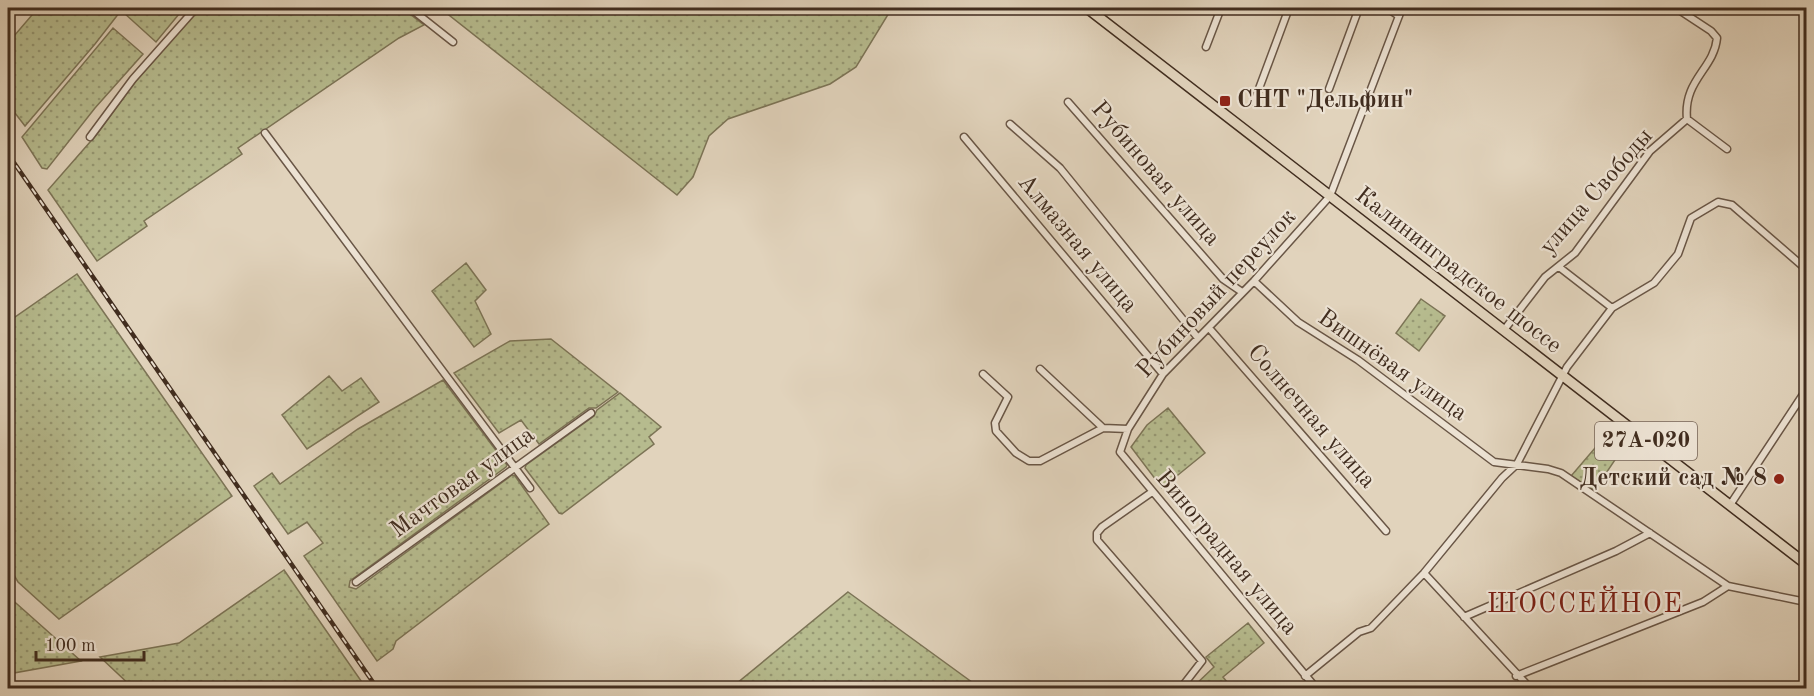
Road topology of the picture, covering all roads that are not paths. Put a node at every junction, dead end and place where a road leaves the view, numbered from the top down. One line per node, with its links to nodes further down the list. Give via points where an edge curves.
1 (196, 8): 19 (street, via 133,79)
2 (410, 8): 11 (street)
3 (1087, 8): 22 (main road, Калининградское шоссе / 27А-020)
4 (1221, 8): 12 (street)
5 (1289, 8): 15 (street)
6 (1359, 8): 13 (street)
7 (1387, 8): 10 (street)
8 (1402, 8): 10 (street)
9 (1676, 8): 16 (street, via 1717,39 1716,48 1698,74 1686,103)
10 (1399, 16): 22 (street)
11 (453, 42)
12 (1206, 47)
13 (1329, 89)
14 (1068, 102): 26 (street, Рубиновая улица, via 1223,279)
15 (1254, 102)
16 (1688, 119): 21 (street, улица Свободы); 23 (street, улица Свободы, via 1650,151 1575,252)
17 (1010, 124): 30 (street, via 1060,168)
18 (265, 133): 41 (street)
19 (90, 137)
20 (964, 137): 33 (street, Алмазная улица)
21 (1727, 149)
22 (1330, 196): 25 (street, Рубиновый переулок); 29 (main road, Калининградское шоссе / 27А-020)
23 (1559, 267): 27 (street); 29 (street, улица Свободы, via 1545,277)
24 (1806, 269): 27 (street, via 1732,205 1718,202 1691,218 1677,254 1654,284)
25 (1254, 281): 26 (street, Рубиновый переулок); 40 (street, Вишнёвая улица, via 1298,322 1358,360 1494,462)
26 (1242, 292): 28 (street, Рубиновый переулок)
27 (1612, 308): 34 (street)
28 (1209, 328): 30 (street, Рубиновый переулок); 45 (street, Солнечная улица)
29 (1504, 330): 34 (main road, Калининградское шоссе / 27А-020)
30 (1198, 338): 33 (street, Рубиновый переулок)
31 (1040, 369): 37 (street)
32 (983, 374): 37 (street, via 1008,397 995,423 996,431 1029,462 1040,461)
33 (1163, 374): 38 (street, Рубиновый переулок)
34 (1563, 376): 40 (street); 44 (main road, Калининградское шоссе / 27А-020)
35 (1806, 390): 44 (street)
36 (591, 413): 41 (street, Мачтовая улица)
37 (1103, 428): 38 (street)
38 (1128, 429): 39 (street, Рубиновый переулок)
39 (1120, 452): 43 (street, Виноградная улица)
40 (1517, 464): 46 (street, Вишнёвая улица, via 1561,473); 48 (street)
41 (515, 468): 42 (street); 49 (street, Мачтовая улица)
42 (530, 488)
43 (1152, 492): 53 (street, Виноградная улица); 55 (street, via 1102,527 1097,540 1202,661)
44 (1730, 505): 47 (main road, Калининградское шоссе / 27А-020)
45 (1386, 531)
46 (1650, 532): 50 (street, Вишнёвая улица); 52 (street)
47 (1806, 564)
48 (1424, 573): 52 (street); 53 (street, via 1371,628 1359,632)
49 (356, 582)
50 (1728, 586): 51 (street); 54 (street, via 1703,602)
51 (1806, 602)
52 (1464, 618): 54 (street)
53 (1305, 676): 56 (street, Виноградная улица)
54 (1516, 676): 57 (street)
55 (1181, 688)
56 (1316, 688)
57 (1530, 688)

